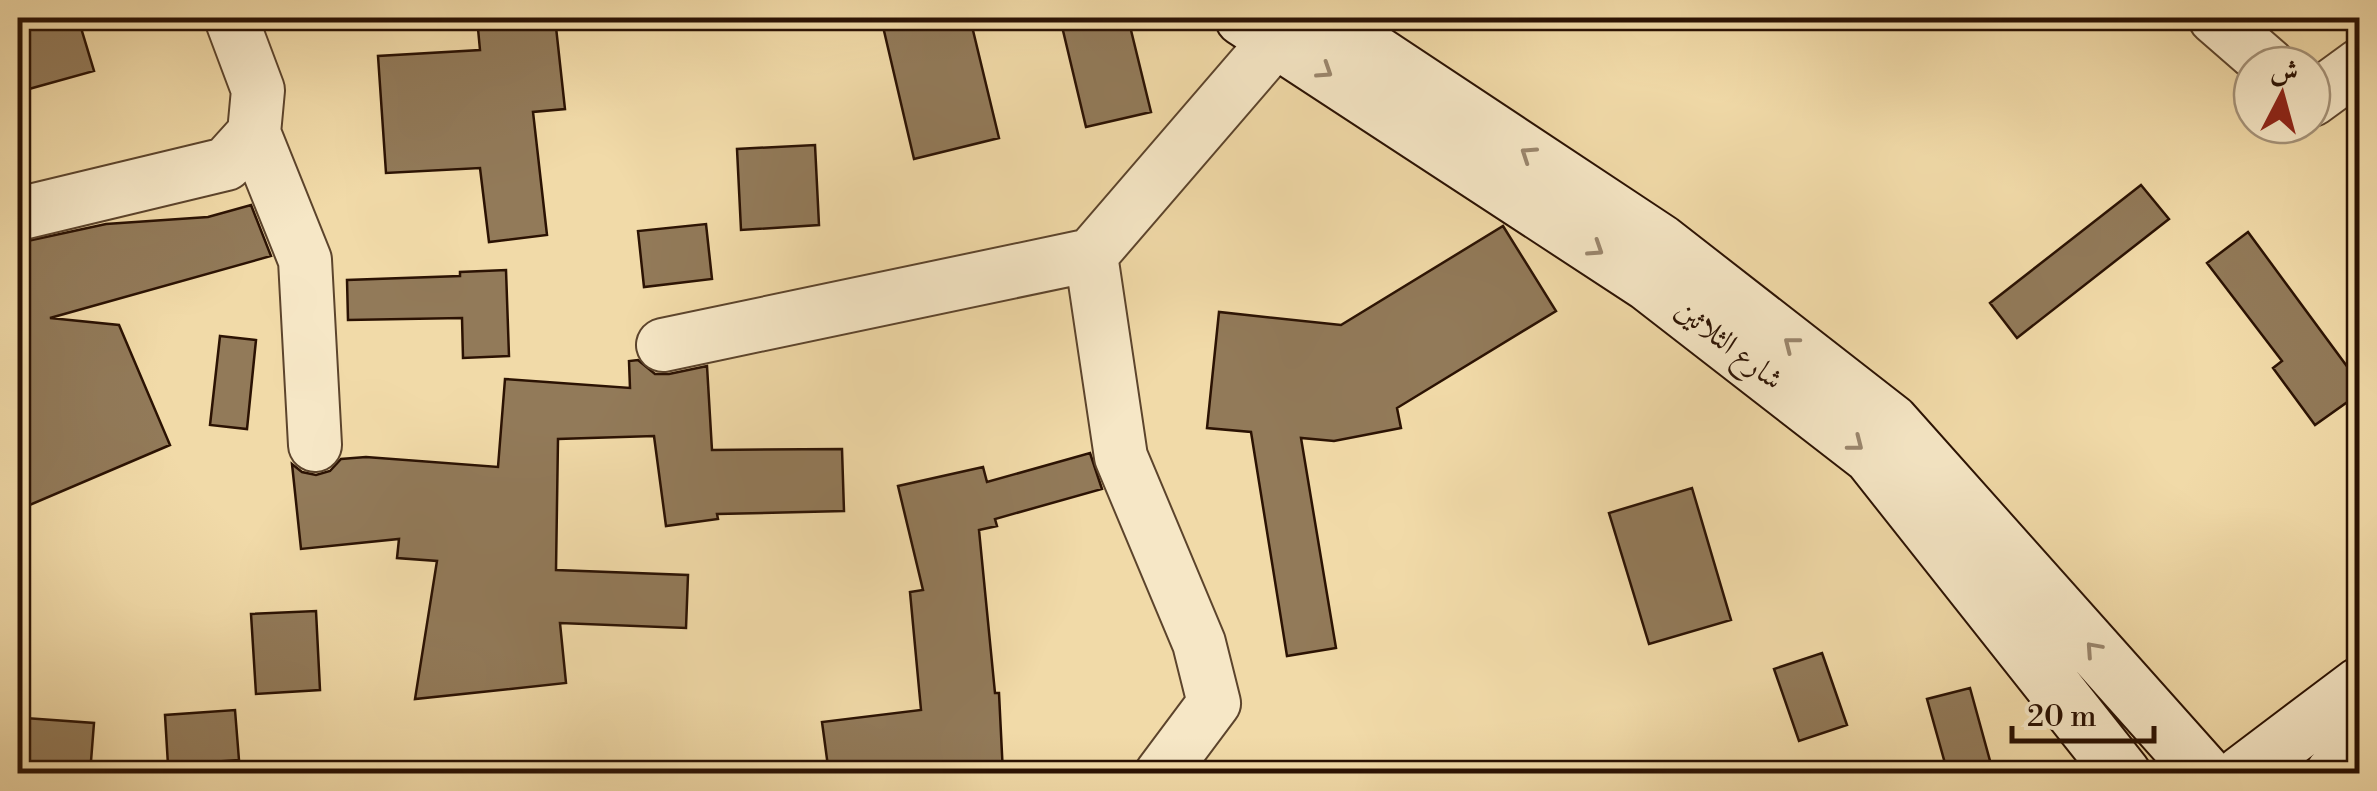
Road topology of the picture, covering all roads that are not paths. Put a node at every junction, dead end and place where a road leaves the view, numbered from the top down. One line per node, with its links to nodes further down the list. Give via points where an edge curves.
1 (231, 18): 7 (street, via 258,90)
2 (2215, 18): 4 (street)
3 (1280, 25): 9 (street); 15 (main road, شارع الثلاثين, one-way to 15, via 1648,283 1872,456); 16 (main road, شارع الثلاثين, one-way to 3, via 1891,422 1660,242)
4 (2246, 45)
5 (2360, 64): 6 (street)
6 (2332, 85)
7 (254, 132): 8 (street, via 226,164); 11 (street, via 305,260)
8 (18, 214)
9 (1091, 256): 10 (street); 14 (street, via 1121,457 1198,644 1214,703)
10 (663, 346)
11 (315, 445)
12 (2360, 686): 17 (main road)
13 (2360, 754): 18 (main road)
14 (1161, 774)
15 (2124, 774)
16 (2205, 774)
17 (2242, 774)
18 (2333, 774)

